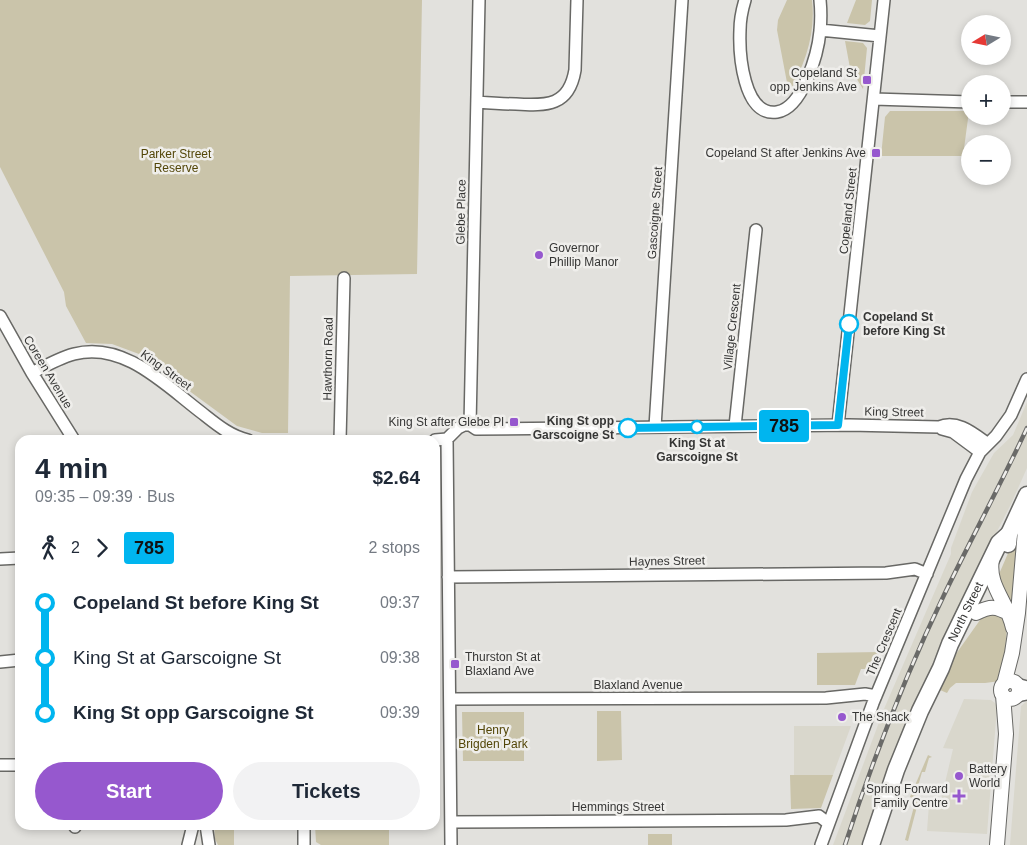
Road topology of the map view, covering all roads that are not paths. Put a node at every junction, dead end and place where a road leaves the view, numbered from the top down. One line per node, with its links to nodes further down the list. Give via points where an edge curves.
1 (479, 0): 10 (street, Glebe Place)
2 (576, 0): 10 (street, via 575,70 566,94 545,105)
3 (682, 0): 22 (street, Gascoigne Street)
4 (745, 0): 7 (street, via 740,28 742,66 752,98 766,111 782,110 795,100 814,60)
5 (820, 0): 7 (street)
6 (884, 0): 8 (street, Copeland Street)
7 (820, 30): 8 (street)
8 (880, 36): 9 (street, Copeland Street)
9 (874, 100): 11 (street); 20 (street, Copeland Street)
10 (477, 102): 19 (street, Glebe Place)
11 (961, 102)
12 (1011, 102): 13 (street)
13 (1027, 102)
14 (756, 230): 21 (street, Village Crescent)
15 (344, 278): 25 (street, Hawthorn Road)
16 (0, 316): 17 (street, Coreen Avenue)
17 (32, 373): 23 (street, Coreen Avenue); 24 (street, King Street, via 73,354 95,352 120,357 140,367)
18 (1027, 379): 27 (street, The Crescent, via 1011,415)
19 (470, 425): 22 (street, King Street, via 476,429); 26 (street, via 461,426)
20 (838, 425): 21 (street, King Street); 27 (street, King Street, via 939,427)
21 (735, 426): 22 (street, King Street)
22 (655, 427)
23 (71, 435)
24 (234, 435)
25 (340, 435)
26 (441, 440): 34 (street)
27 (984, 448): 35 (street, The Crescent, via 966,479)
28 (1027, 495): 30 (highway)
29 (1027, 507): 39 (main road)
30 (1009, 534): 31 (highway, North Street, via 999,543); 36 (highway, North Street, via 1007,549)
31 (993, 556): 36 (main road); 42 (highway, North Street)
32 (15, 558): 33 (street)
33 (0, 559)
34 (448, 577): 35 (street, Haynes Street, via 886,573); 44 (street)
35 (926, 578): 45 (street, The Crescent)
36 (993, 582): 37 (highway, North Street); 38 (main road)
37 (976, 614): 38 (main road, via 995,607); 42 (highway, North Street)
38 (1010, 614): 39 (main road)
39 (1014, 636): 43 (main road, via 1012,653)
40 (15, 660): 41 (street)
41 (0, 662)
42 (940, 668): 58 (highway, North Street, via 896,770)
43 (1016, 690): 59 (main road, via 1006,734)
44 (450, 699): 45 (street, Blaxland Avenue); 48 (street)
45 (874, 699): 49 (street, The Crescent)
46 (0, 765): 47 (street)
47 (15, 765)
48 (451, 822): 49 (street, Hemmings Street, via 786,820); 56 (street)
49 (828, 823): 57 (street, The Crescent)
50 (192, 830): 53 (street)
51 (207, 830): 54 (street)
52 (304, 830): 55 (street)
53 (188, 845)
54 (209, 845)
55 (304, 845)
56 (451, 845)
57 (820, 845)
58 (871, 845)
59 (997, 845)

